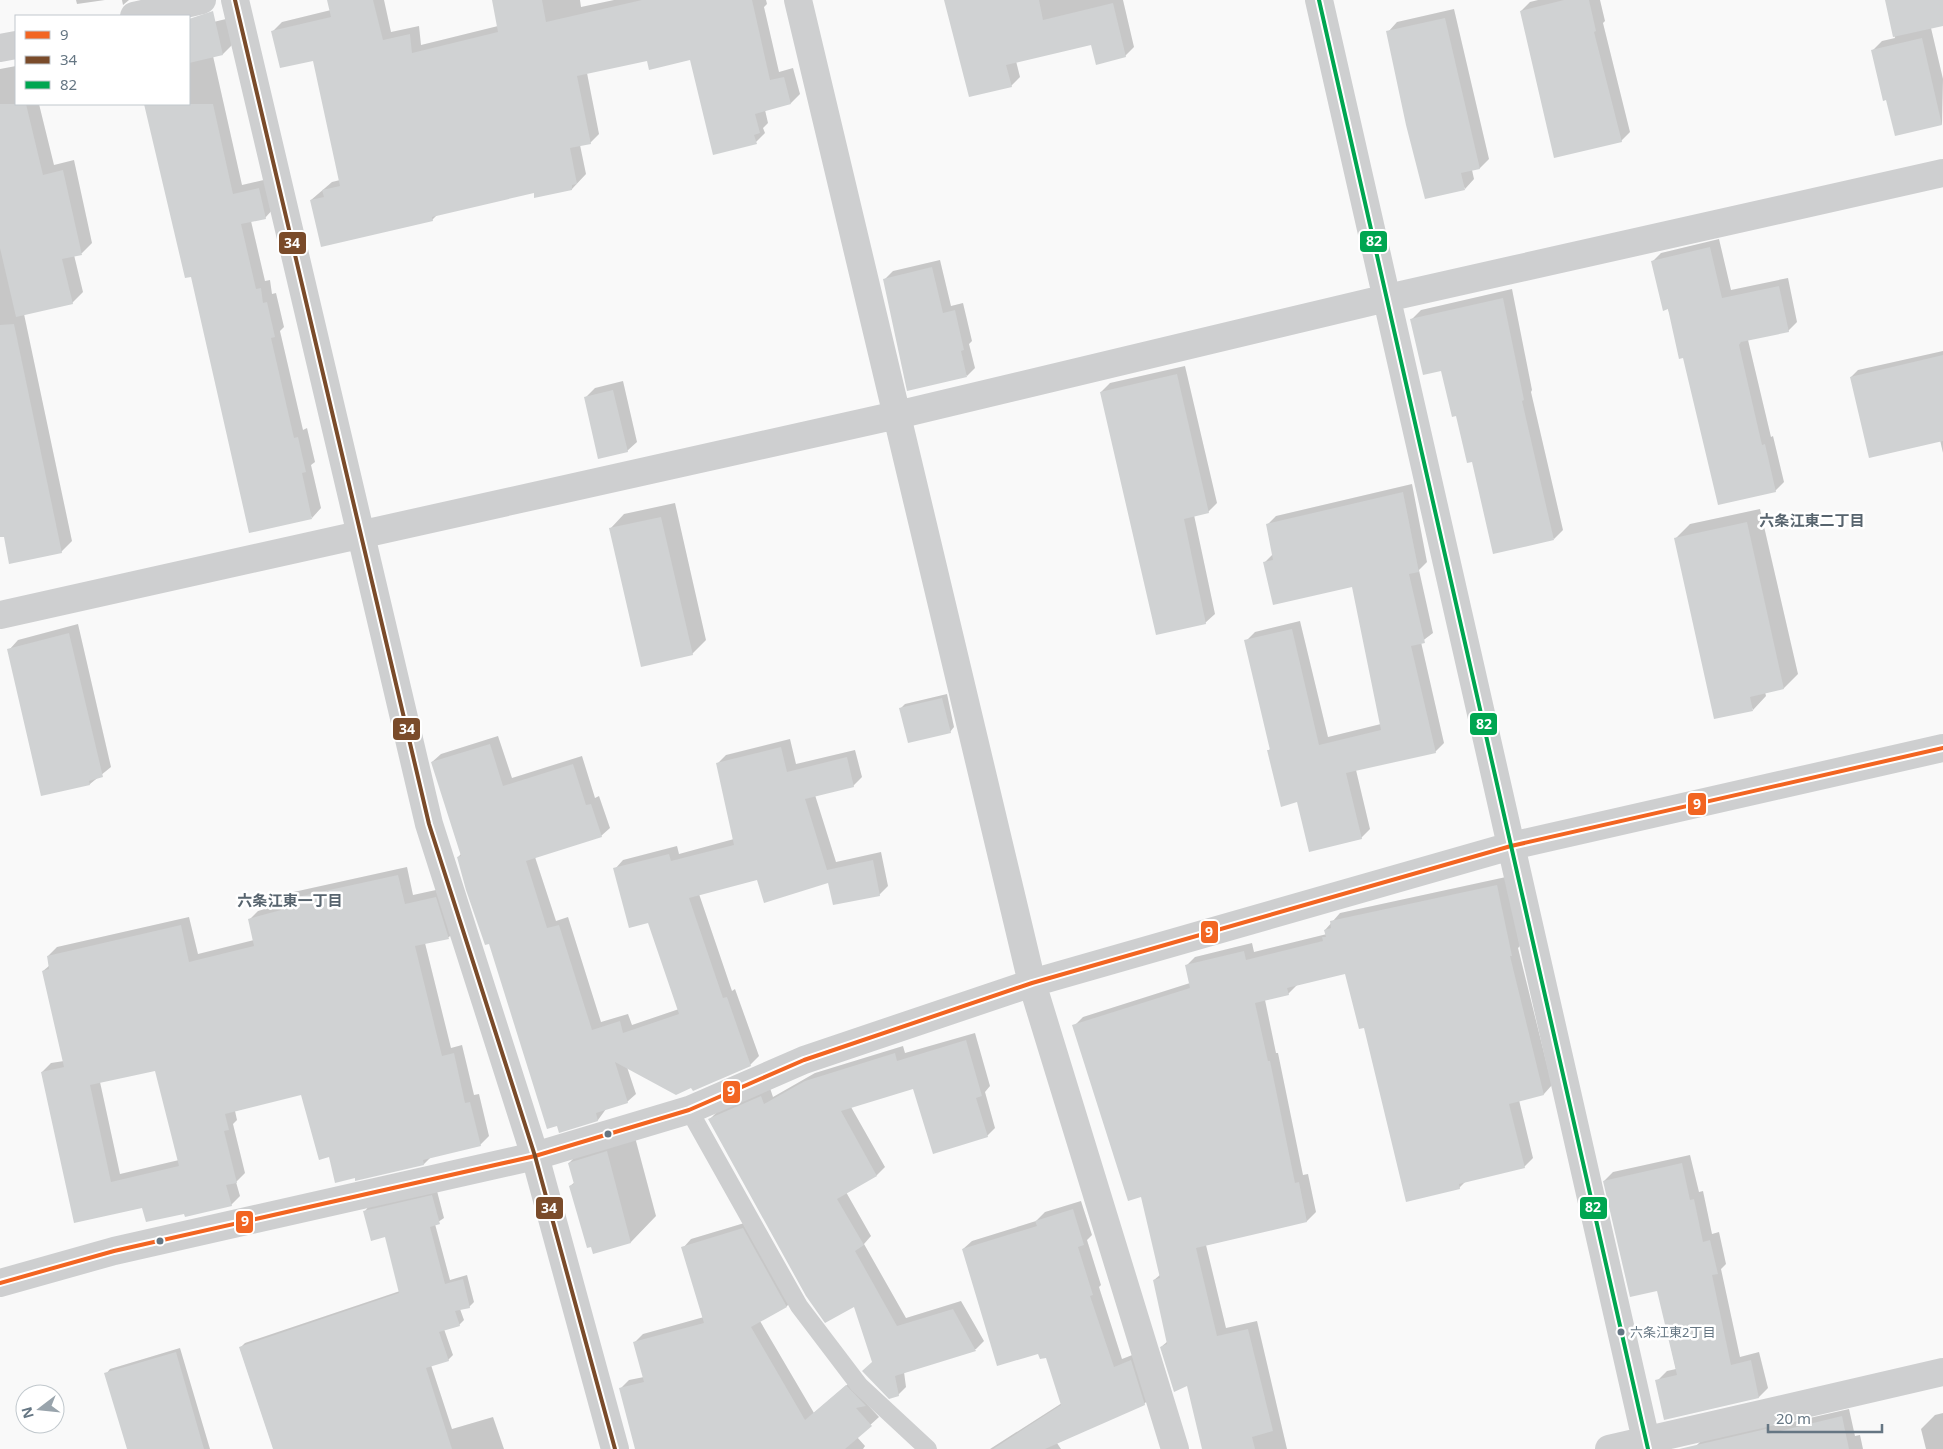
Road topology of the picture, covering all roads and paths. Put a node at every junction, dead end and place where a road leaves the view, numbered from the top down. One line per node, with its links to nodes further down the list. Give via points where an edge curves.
1 (202, 0): 5 (street)
2 (234, 0): 11 (street)
3 (798, 0): 10 (street)
4 (1319, 0): 9 (street)
5 (138, 15)
6 (15, 45): 7 (street)
7 (0, 48)
8 (1943, 173): 9 (street)
9 (1387, 298): 10 (street); 14 (street)
10 (897, 415): 11 (street); 15 (street)
11 (360, 534): 12 (street); 17 (street, via 429,824)
12 (0, 615)
13 (1943, 748): 14 (street)
14 (1511, 846): 15 (street); 20 (street)
15 (1032, 983): 16 (street, via 804,1060); 23 (street)
16 (689, 1110): 17 (street); 22 (lane, via 799,1306 859,1385)
17 (535, 1156): 18 (street, via 114,1251); 21 (street)
18 (0, 1283)
19 (1943, 1372): 20 (street)
20 (1648, 1445): 24 (street)
21 (615, 1449)
22 (928, 1449)
23 (1175, 1449)
24 (1609, 1449)

